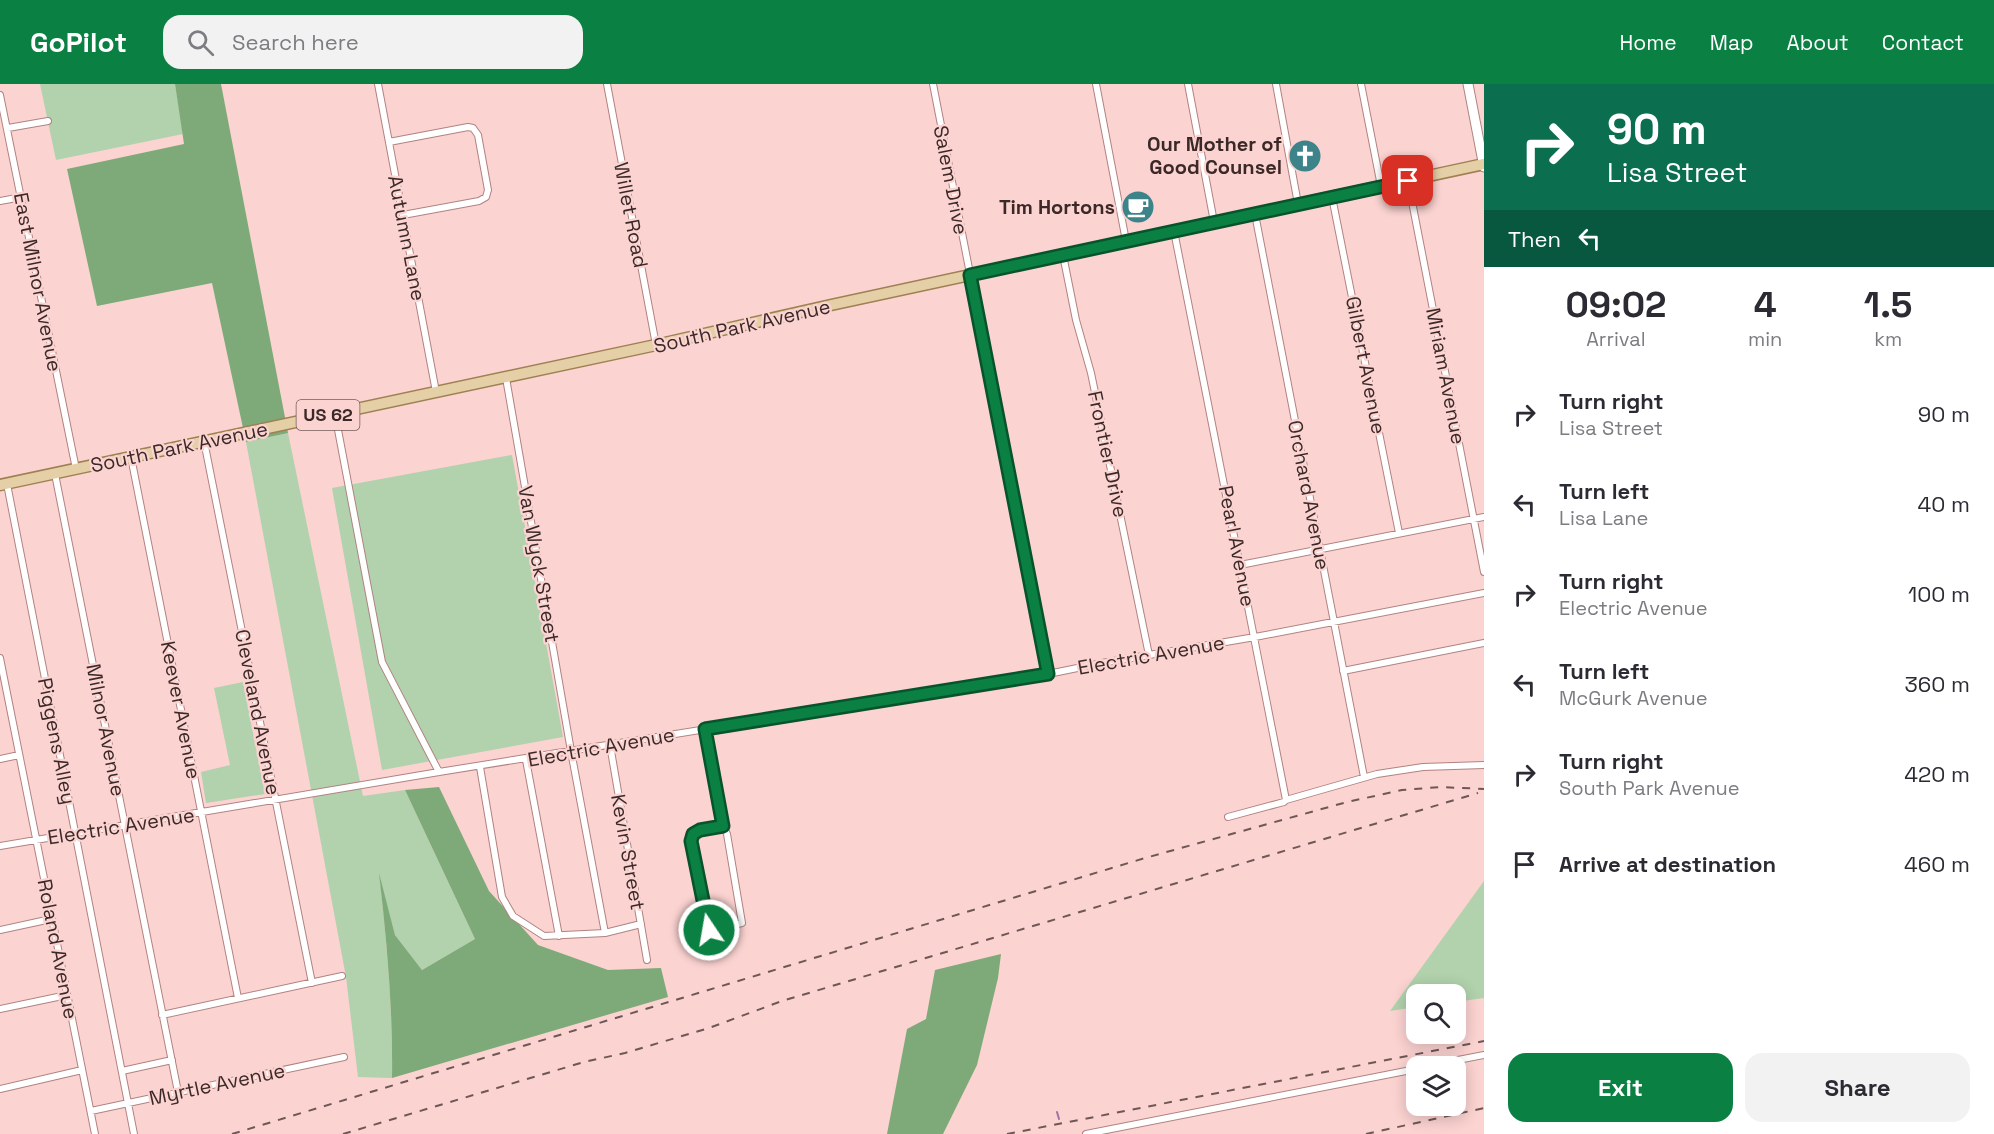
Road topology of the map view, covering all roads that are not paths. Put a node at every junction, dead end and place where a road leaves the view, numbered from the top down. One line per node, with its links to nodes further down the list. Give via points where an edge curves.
1 (378, 84): 12 (street, Autumn Lane)
2 (607, 84): 27 (street, Willet Road)
3 (933, 84): 26 (street, Salem Drive)
4 (1096, 84): 24 (street)
5 (1188, 84): 22 (street)
6 (1276, 84): 19 (street)
7 (1360, 84): 15 (street)
8 (1468, 84): 13 (street)
9 (0, 95): 11 (street, East Milnor Avenue)
10 (48, 120): 11 (street)
11 (8, 128): 16 (street, East Milnor Avenue)
12 (389, 142): 21 (street, Autumn Lane); 21 (street, via 468,127 478,135 486,197)
13 (1484, 165): 14 (main road, South Park Avenue / US 62)
14 (1408, 181): 15 (main road, South Park Avenue / US 62); 37 (street, Miriam Avenue)
15 (1381, 186): 17 (main road, South Park Avenue / US 62)
16 (21, 197): 18 (street); 33 (street, East Milnor Avenue)
17 (1332, 197): 19 (main road, South Park Avenue / US 62); 38 (street, Gilbert Avenue)
18 (0, 201)
19 (1298, 204): 20 (main road, South Park Avenue / US 62)
20 (1255, 214): 22 (main road, South Park Avenue / US 62); 39 (street, Orchard Avenue)
21 (403, 215): 29 (street, Autumn Lane)
22 (1214, 222): 23 (main road, South Park Avenue / US 62)
23 (1174, 231): 24 (main road, South Park Avenue / US 62); 40 (street, Pearl Avenue)
24 (1126, 242): 25 (main road, South Park Avenue / US 62)
25 (1063, 255): 26 (main road, South Park Avenue / US 62); 46 (street, Frontier Drive)
26 (970, 275): 27 (main road, South Park Avenue / US 62); 50 (street, Salem Drive)
27 (656, 345): 28 (main road, South Park Avenue / US 62)
28 (506, 378): 29 (main road, South Park Avenue / US 62); 53 (street, Van Wyck Street)
29 (436, 392): 30 (main road, South Park Avenue / US 62)
30 (335, 414): 31 (main road, South Park Avenue / US 62); 59 (street, via 382,663)
31 (204, 441): 32 (main road, South Park Avenue / US 62); 62 (street, Cleveland Avenue)
32 (131, 457): 33 (main road, South Park Avenue / US 62); 63 (street, Keever Avenue)
33 (76, 469): 34 (main road, South Park Avenue / US 62)
34 (56, 474): 35 (main road, South Park Avenue / US 62); 65 (street, Milnor Avenue)
35 (3, 485): 67 (street, Piggens Alley)
36 (1484, 517): 37 (street)
37 (1474, 519): 38 (street); 41 (street, Miriam Avenue)
38 (1400, 533): 39 (street)
39 (1318, 549): 40 (street); 43 (street, Orchard Avenue)
40 (1240, 565): 44 (street, Pearl Avenue)
41 (1484, 572)
42 (1484, 592): 43 (street, Electric Avenue)
43 (1333, 622): 44 (street, Electric Avenue); 49 (street, Orchard Avenue)
44 (1255, 637): 46 (street, Electric Avenue); 61 (street, Pearl Avenue)
45 (1484, 643): 49 (street)
46 (1149, 655): 50 (street, Electric Avenue)
47 (0, 658): 48 (street, Roland Avenue)
48 (1, 670): 54 (street, Roland Avenue)
49 (1343, 671): 60 (street, Orchard Avenue)
50 (1048, 674): 51 (street, Electric Avenue)
51 (705, 729): 52 (street, Electric Avenue); 66 (street)
52 (610, 745): 53 (street, Electric Avenue); 71 (street, Kevin Street)
53 (571, 751): 56 (street, Electric Avenue); 73 (street, Van Wyck Street)
54 (19, 755): 55 (street); 68 (street, Roland Avenue)
55 (0, 759)
56 (526, 760): 58 (street, Electric Avenue); 74 (street)
57 (1484, 765): 60 (street, via 1404,769)
58 (480, 767): 59 (street, Electric Avenue); 74 (street, via 502,897 513,916 544,936)
59 (439, 772): 62 (street, Electric Avenue)
60 (1364, 777): 61 (street)
61 (1287, 800): 64 (street)
62 (276, 801): 63 (street, Electric Avenue); 77 (street, Cleveland Avenue)
63 (201, 813): 65 (street, Electric Avenue); 79 (street, Keever Avenue)
64 (1228, 817)
65 (125, 825): 67 (street, Electric Avenue); 81 (street, Milnor Avenue)
66 (723, 826): 66 (street, via 700,830 691,841 709,930 742,923)
67 (76, 833): 68 (street, Electric Avenue); 87 (street, Piggens Alley)
68 (36, 840): 69 (street, Electric Avenue); 70 (street, Roland Avenue)
69 (0, 846)
70 (51, 919): 72 (street); 78 (street, Roland Avenue)
71 (641, 924): 73 (street); 75 (street, Kevin Street)
72 (0, 930)
73 (605, 933): 74 (street)
74 (559, 936)
75 (647, 960)
76 (342, 976): 77 (street)
77 (312, 983): 79 (street)
78 (67, 995): 80 (street); 86 (street, Roland Avenue)
79 (238, 998): 81 (street)
80 (0, 1009)
81 (162, 1014): 85 (street, Milnor Avenue)
82 (1484, 1055): 84 (street)
83 (344, 1057): 90 (street, Myrtle Avenue)
84 (1466, 1058)
85 (172, 1060): 87 (street); 90 (street, Milnor Avenue)
86 (82, 1070): 89 (street); 92 (street, Roland Avenue)
87 (122, 1071): 91 (street, Piggens Alley)
88 (1406, 1071): 95 (street)
89 (0, 1089)
90 (178, 1092): 91 (street, Myrtle Avenue)
91 (129, 1103): 92 (street, Myrtle Avenue); 94 (street, Piggens Alley)
92 (90, 1111): 93 (street, Roland Avenue)
93 (95, 1134)
94 (134, 1134)
95 (1086, 1134)

